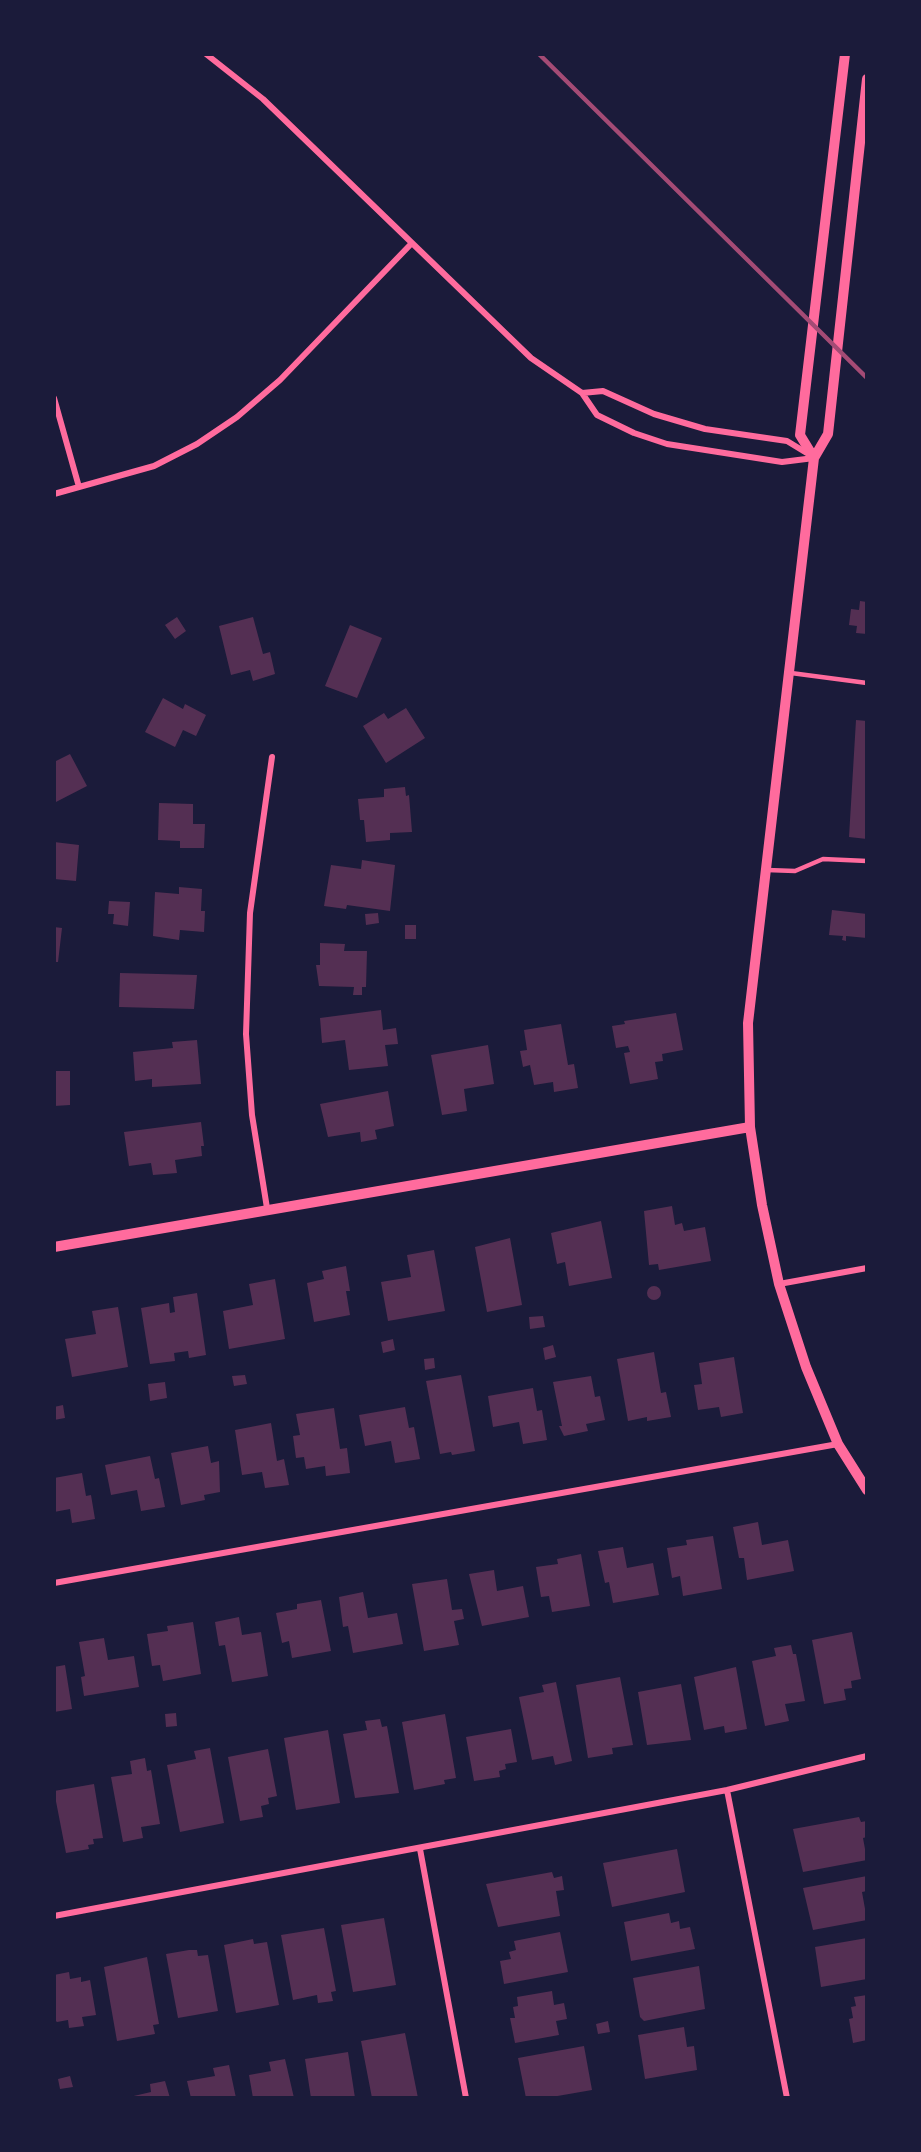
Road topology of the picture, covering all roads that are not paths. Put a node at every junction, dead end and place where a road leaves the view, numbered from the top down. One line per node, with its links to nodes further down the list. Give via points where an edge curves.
1 (206, 54): 4 (street, via 263,99)
2 (845, 54): 7 (street, via 801,435)
3 (867, 79): 7 (street, via 828,434)
4 (411, 244): 5 (street, via 531,358); 8 (street, via 280,380 237,417 154,466)
5 (582, 393): 7 (street, via 603,391 654,414 705,429 787,441); 7 (street, via 597,415 666,444 782,462)
6 (54, 398): 8 (street)
7 (814, 458): 10 (street)
8 (79, 487): 9 (street)
9 (54, 494)
10 (788, 673): 11 (lane); 14 (street)
11 (867, 683)
12 (272, 757): 16 (street, via 250,913 246,1034 252,1115)
13 (867, 861): 14 (lane, via 823,859 795,871)
14 (764, 870): 15 (street, via 748,1023)
15 (750, 1127): 16 (street); 19 (street)
16 (267, 1208): 17 (street)
17 (54, 1247)
18 (867, 1268): 19 (street)
19 (779, 1284): 20 (street, via 806,1367)
20 (838, 1444): 21 (street); 22 (street)
21 (867, 1490)
22 (54, 1583)
23 (867, 1756): 24 (street)
24 (727, 1790): 25 (street); 28 (street)
25 (420, 1849): 26 (street); 27 (street)
26 (54, 1916)
27 (466, 2098)
28 (787, 2098)

